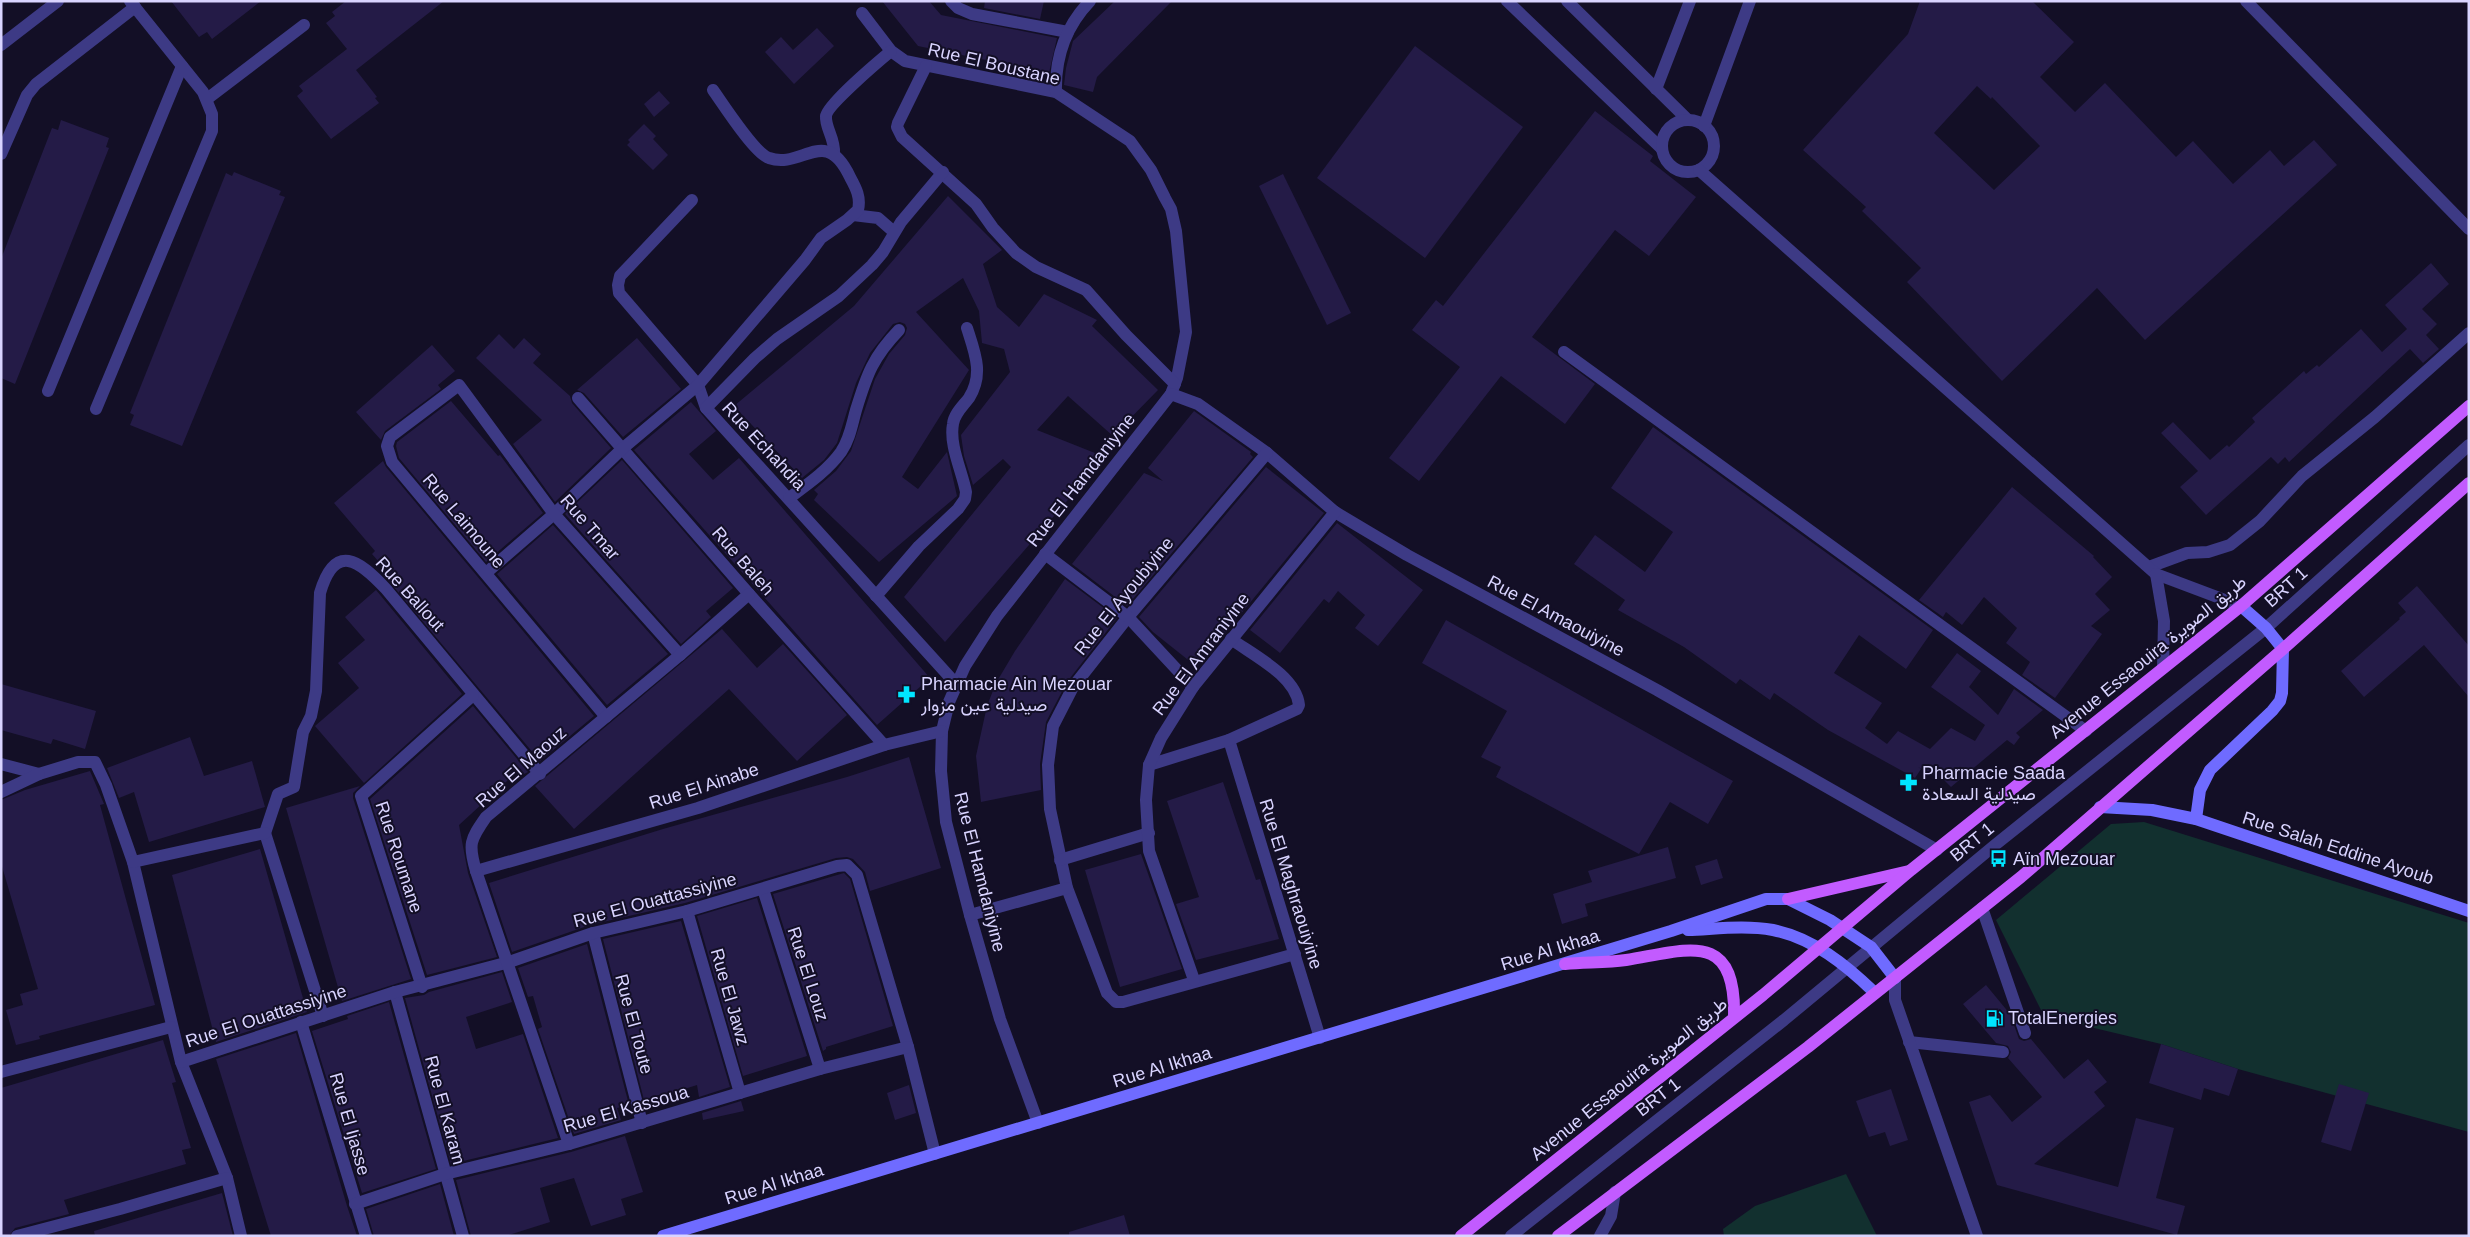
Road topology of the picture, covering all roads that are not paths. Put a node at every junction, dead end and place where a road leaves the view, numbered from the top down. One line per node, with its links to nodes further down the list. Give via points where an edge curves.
1 (58, 1): 13 (street)
2 (950, 1): 12 (street, via 972,14)
3 (1090, 1): 12 (street)
4 (1507, 1): 23 (street)
5 (1567, 1): 17 (street)
6 (1690, 1): 17 (street)
7 (1750, 1): 22 (street)
8 (2246, 1): 30 (street)
9 (132, 4): 15 (street); 25 (street, via 36,84)
10 (862, 13): 14 (street, Rue El Boustane)
11 (304, 25): 20 (street)
12 (1068, 32): 19 (street, via 1059,54)
13 (1, 45)
14 (891, 50): 16 (street, Rue El Boustane, via 905,61); 24 (street, via 826,113 826,122 834,138)
15 (182, 66): 20 (street); 38 (street)
16 (926, 66): 19 (street, Rue El Boustane); 27 (street, via 896,127 902,137)
17 (1656, 89): 21 (street)
18 (714, 90): 24 (street, via 767,158 778,160 823,151)
19 (1056, 92): 37 (street, Rue El Boustane, via 1127,138 1150,170 1171,209 1186,332)
20 (207, 99): 42 (street, via 212,114 212,131)
21 (1688, 120): 22 (street); 23 (street, via 1669,128)
22 (1704, 126): 26 (street, via 1712,136 1714,146 1710,160)
23 (1662, 148): 26 (street, via 1670,165 1678,171)
24 (834, 153): 29 (street, via 859,195 858,210)
25 (1, 154)
26 (1698, 170): 52 (street)
27 (943, 172): 31 (street); 37 (street, via 976,204 1016,253 1036,267 1086,290)
28 (692, 200): 36 (street, Rue Echahdia, via 620,276 618,284 619,293)
29 (853, 215): 31 (street, via 878,218); 36 (street, via 821,238 806,260)
30 (2469, 229)
31 (894, 232): 41 (street, via 883,252 856,282 777,339)
32 (967, 328): 55 (street, via 978,377 953,421 952,433 966,492 965,500)
33 (899, 330): 48 (street, via 883,346 868,371 853,428 842,451 818,477)
34 (2469, 333): 52 (street, via 2375,417 2302,476 2260,521 2230,546 2187,553)
35 (1564, 352): 68 (street)
36 (698, 385): 41 (street, Rue Echahdia); 45 (street)
37 (1173, 389): 46 (street, Rue El Amaouiyine); 51 (street, Rue El Hamdaniyine)
38 (48, 391)
39 (578, 398): 45 (street, Rue Baleh)
40 (2469, 406): 56 (main road, Avenue Essaouira طريق الصويرة)
41 (706, 408): 48 (street, Rue Echahdia)
42 (96, 409)
43 (481, 414): 50 (street, Rue Tmar); 53 (street, Rue Laimoune, via 459,385 390,437 386,446 392,462)
44 (2469, 445): 58 (street, BRT 1)
45 (622, 449): 50 (street); 54 (street, Rue Baleh)
46 (1267, 453): 49 (street, Rue El Amaouiyine); 57 (street, Rue El Ayoubiyine)
47 (2469, 482): 60 (main road)
48 (789, 498): 55 (street, Rue Echahdia)
49 (1335, 512): 59 (street, Rue El Amraniyine); 80 (street, Rue El Amaouiyine)
50 (554, 514): 53 (street); 61 (street, Rue Tmar)
51 (1045, 554): 57 (street); 63 (street, Rue El Hamdaniyine, via 996,616)
52 (2152, 570): 56 (street); 62 (street, via 2164,621)
53 (486, 573): 66 (street, Rue Laimoune)
54 (749, 594): 61 (street, Rue El Maouz); 70 (street, Rue Baleh)
55 (876, 596): 63 (street, Rue Echahdia)
56 (2241, 606): 58 (street); 62 (main road, Avenue Essaouira طريق الصويرة)
57 (1128, 617): 64 (street); 81 (street, Rue El Ayoubiyine, via 1073,687 1053,726 1048,765 1050,809)
58 (2266, 628): 60 (street); 95 (street, BRT 1)
59 (1231, 639): 64 (street, Rue El Amraniyine); 69 (street, via 1286,678 1295,689 1299,705 1293,713)
60 (2283, 649): 76 (main road); 77 (street, via 2280,701 2210,770 2200,790)
61 (680, 655): 66 (street, Rue El Maouz)
62 (2163, 668): 68 (main road, Avenue Essaouira طريق الصويرة)
63 (957, 685): 67 (street, Rue El Hamdaniyine)
64 (1194, 687): 72 (street, Rue El Amraniyine, via 1160,738)
65 (473, 695): 74 (street, Rue Ballout); 78 (street, Rue Ballout, via 375,577 353,560 342,561 324,580 320,593 316,691 311,716 303,732 294,787 278,794); 103 (street, Rue Roumane, via 361,796)
66 (606, 717): 74 (street, Rue El Maouz)
67 (942, 731): 70 (street, Rue El Ainabe); 91 (street, Rue El Hamdaniyine, via 944,810)
68 (2086, 731): 80 (main road, Avenue Essaouira طريق الصويرة)
69 (1229, 740): 72 (street); 97 (street, Rue El Maghraouiyine)
70 (884, 744): 84 (street, Rue El Ainabe, via 698,808)
71 (1, 764): 73 (street)
72 (1149, 765): 79 (street, Rue El Amraniyine, via 1146,800)
73 (39, 774): 75 (street); 82 (street, via 78,762 95,762)
74 (540, 774): 84 (street, Rue El Maouz, via 486,817 474,835 471,852)
75 (1, 792)
76 (2100, 807): 77 (street, Rue Salah Eddine Ayoub, via 2152,810); 88 (main road)
77 (2196, 819): 89 (street, Rue Salah Eddine Ayoub)
78 (265, 833): 82 (street); 107 (street)
79 (1149, 833): 81 (street); 102 (street, Rue El Amraniyine, via 1150,851)
80 (1937, 850): 83 (main road, Avenue Essaouira طريق الصويرة)
81 (1060, 860): 85 (street, Rue El Ayoubiyine)
82 (133, 862): 110 (street)
83 (1911, 870): 87 (main road); 92 (main road, Avenue Essaouira طريق الصويرة)
84 (476, 871): 98 (street, Rue El Maouz)
85 (1068, 888): 91 (street); 102 (street, Rue El Ayoubiyine, via 1110,998 1123,1002)
86 (763, 889): 90 (street, Rue El Ouattassiyine); 114 (street, Rue El Ouattassiyine, via 837,866 847,864 852,868 858,875); 117 (street, Rue El Louz)
87 (1788, 899): 92 (street); 93 (street, Rue Al Ikhaa, via 1766,899)
88 (1982, 908): 101 (main road); 111 (street)
89 (2469, 910)
90 (687, 911): 94 (street, Rue El Ouattassiyine); 119 (street, Rue El Jawz)
91 (970, 915): 121 (street, Rue El Hamdaniyine, via 1000,1019)
92 (1844, 928): 95 (street); 96 (main road, Avenue Essaouira طريق الصويرة)
93 (1671, 932): 96 (street, Rue Al Ikhaa, via 1740,928 1774,930); 99 (street, Rue Al Ikhaa)
94 (593, 933): 98 (street, Rue El Ouattassiyine); 120 (street, Rue El Toute)
95 (1871, 947): 100 (street, BRT 1); 101 (street)
96 (1819, 948): 100 (street, Rue Al Ikhaa); 108 (main road, Avenue Essaouira طريق الصويرة)
97 (1295, 954): 102 (street, Rue El Ayoubiyine); 112 (street, Rue El Maghraouiyine)
98 (509, 962): 103 (street, Rue El Ouattassiyine); 122 (street, Rue El Maouz)
99 (1565, 964): 108 (main road, via 1700,949 1714,955 1726,967 1732,982); 112 (street, Rue Al Ikhaa)
100 (1848, 967): 105 (street, Rue Al Ikhaa); 135 (street, BRT 1)
101 (1895, 978): 105 (main road); 106 (street)
102 (1194, 980)
103 (422, 986): 104 (street, Rue El Ouattassiyine)
104 (395, 992): 107 (street, Rue El Ouattassiyine); 124 (street, Rue El Karam)
105 (1874, 992): 106 (street); 126 (main road)
106 (1895, 1000): 113 (street)
107 (323, 1016): 109 (street, Rue El Ouattassiyine)
108 (1734, 1017): 134 (main road, Avenue Essaouira طريق الصويرة)
109 (301, 1022): 116 (street, Rue El Ouattassiyine); 127 (street, Rue El Ijasse)
110 (171, 1027): 116 (street); 118 (street)
111 (2025, 1032)
112 (1320, 1038): 121 (street, Rue Al Ikhaa)
113 (1909, 1042): 115 (street); 138 (street)
114 (908, 1047): 117 (street, Rue El Kassoua); 123 (street, Rue El Ouattassiyine)
115 (2003, 1052)
116 (181, 1062): 125 (street)
117 (820, 1069): 119 (street, Rue El Kassoua)
118 (1, 1072)
119 (740, 1093): 120 (street, Rue El Kassoua)
120 (642, 1123): 122 (street, Rue El Kassoua)
121 (1038, 1123): 123 (street, Rue Al Ikhaa)
122 (570, 1144): 124 (street, Rue El Kassoua)
123 (936, 1154): 133 (street, Rue Al Ikhaa)
124 (445, 1174): 127 (street, Rue El Kassoua); 132 (street, Rue El Karam)
125 (227, 1178): 128 (street); 130 (street)
126 (1615, 1192): 136 (main road); 137 (street, via 1611,1216)
127 (355, 1204): 131 (street, Rue El Ijasse)
128 (33, 1233): 129 (street)
129 (17, 1236)
130 (241, 1236)
131 (366, 1236)
132 (463, 1236)
133 (663, 1236)
134 (1461, 1236)
135 (1511, 1236)
136 (1558, 1236)
137 (1600, 1236)
138 (1977, 1236)

